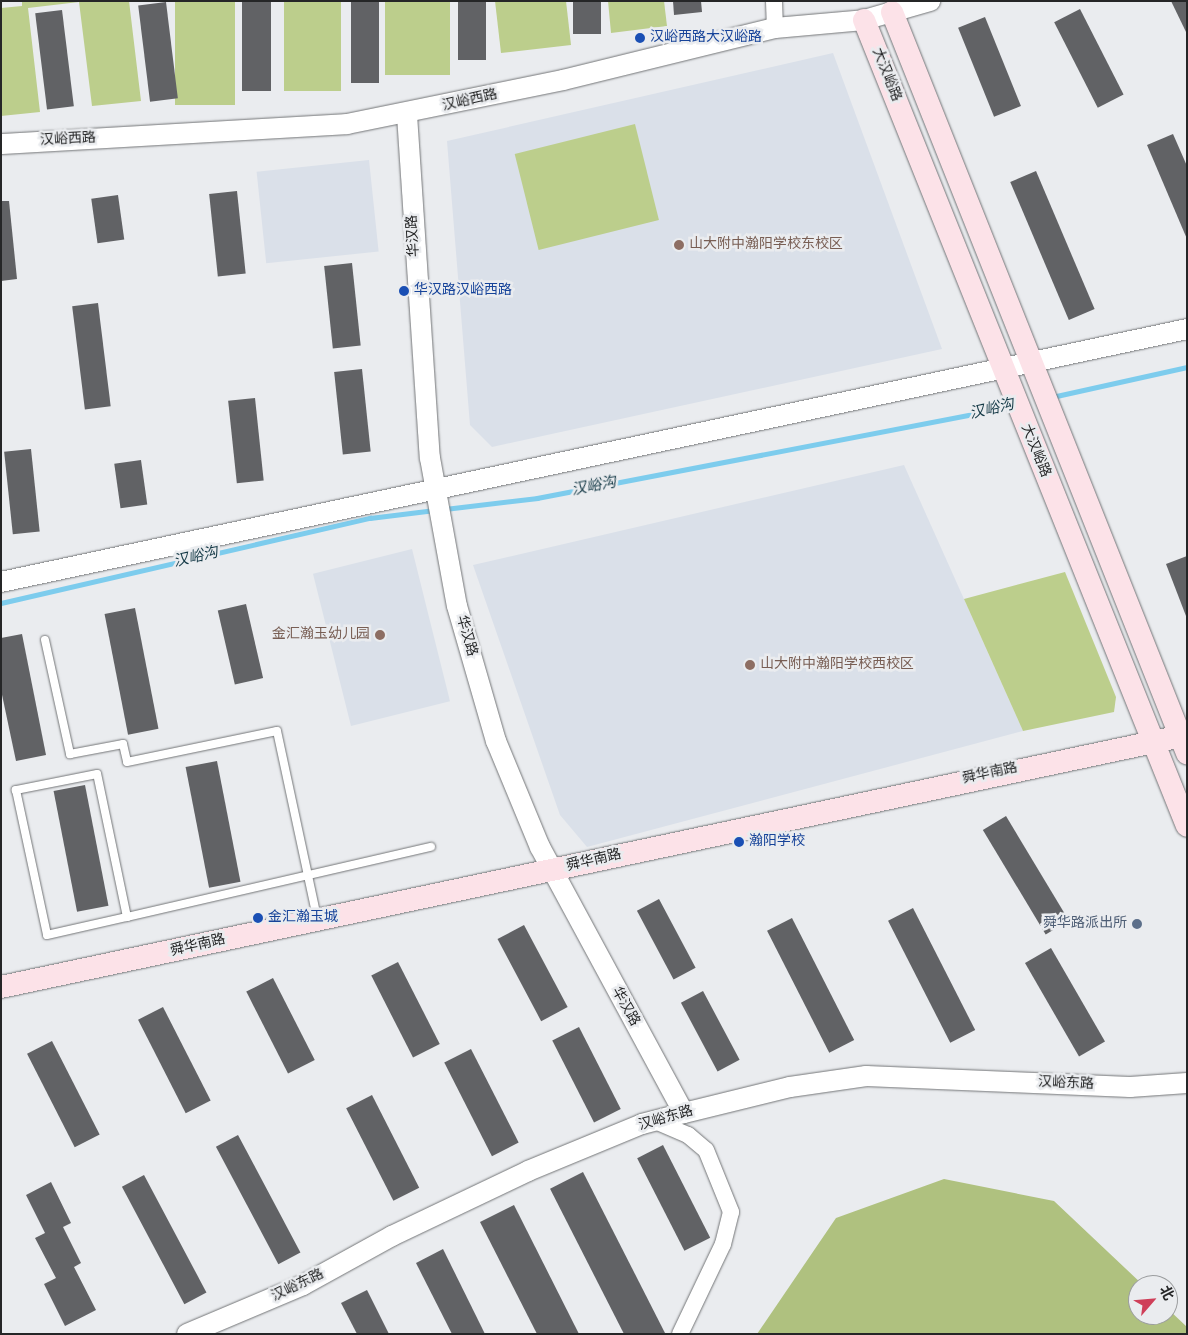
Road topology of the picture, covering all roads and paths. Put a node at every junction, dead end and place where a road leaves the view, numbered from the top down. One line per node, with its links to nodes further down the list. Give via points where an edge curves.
1 (774, 1): 5 (street)
2 (930, 1): 3 (street, 汉峪西路)
3 (892, 12): 4 (street, 汉峪西路); 9 (main road, 大汉峪路)
4 (864, 20): 5 (street, 汉峪西路); 10 (main road, 大汉峪路)
5 (775, 28): 6 (street, 汉峪西路)
6 (407, 115): 7 (street, 汉峪西路, via 347,124); 11 (street, 华汉路)
7 (1, 144)
8 (1187, 329): 9 (street)
9 (1031, 361): 10 (street); 15 (main road, 大汉峪路)
10 (1001, 367): 11 (street); 14 (main road, 大汉峪路)
11 (437, 503): 12 (street); 18 (street, 华汉路, via 456,606 496,741)
12 (1, 582)
13 (45, 640): 19 (lane, via 70,754 123,744 127,762 277,730)
14 (1152, 740): 15 (main road, 舜华南路); 16 (main road, 大汉峪路); 18 (main road, 舜华南路)
15 (1184, 741)
16 (1187, 826)
17 (431, 847): 19 (lane)
18 (551, 871): 21 (main road, 舜华南路); 24 (street, 华汉路)
19 (308, 875): 20 (lane); 21 (lane)
20 (126, 917): 20 (lane, via 47,934 16,790 97,774)
21 (318, 919): 22 (main road, 舜华南路)
22 (1, 987)
23 (1187, 1083): 24 (street, 汉峪东路, via 1121,1086 920,1075 866,1076 790,1087)
24 (684, 1112): 25 (street, 汉峪东路)
25 (654, 1121): 26 (street, 汉峪东路, via 528,1171 392,1236 303,1285); 27 (street, via 688,1135 706,1150 732,1212 723,1244)
26 (187, 1334)
27 (680, 1334)

